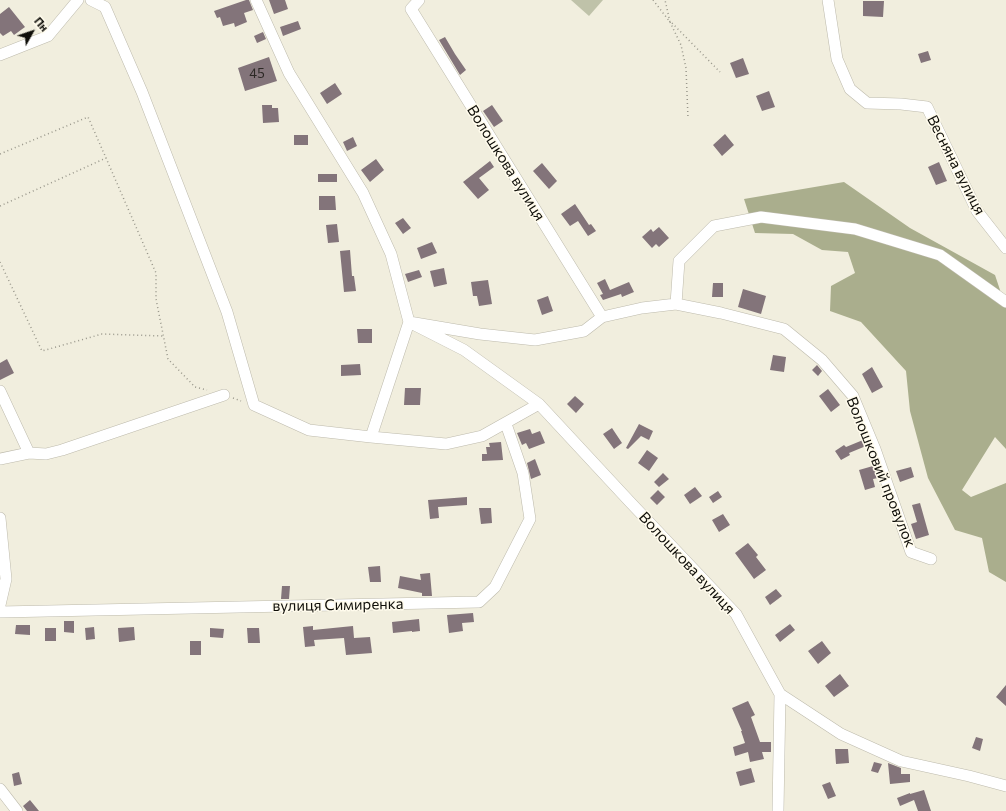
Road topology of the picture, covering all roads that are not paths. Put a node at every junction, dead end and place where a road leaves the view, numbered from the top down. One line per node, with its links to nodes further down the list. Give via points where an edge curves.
1 (78, 0): 6 (street, via 48,36)
2 (91, 0): 16 (street, via 105,7 142,92 227,312 254,405 309,430)
3 (256, 0): 11 (street, via 289,73 363,192 390,254)
4 (419, 0): 10 (street, Волошкова вулиця, via 411,9)
5 (828, 0): 7 (street, Весняна вулиця, via 837,59 850,89 867,104 927,106 977,211)
6 (0, 55)
7 (1006, 248)
8 (1006, 302): 9 (street, via 940,255 855,229 761,217 714,226 679,261)
9 (676, 304): 10 (street, via 642,308); 20 (street, Волошковий провулок, via 784,329 822,360 854,396 911,552)
10 (602, 318): 11 (street, via 584,331 535,340)
11 (409, 322): 14 (street, Волошкова вулиця, via 464,350); 16 (street)
12 (0, 391): 17 (street)
13 (224, 395): 17 (street, via 62,450 46,454)
14 (539, 404): 15 (street); 23 (street, Волошкова вулиця, via 736,614)
15 (506, 424): 16 (street, via 482,436 446,444); 22 (street, вулиця Симиренка, via 523,473 530,519 495,587 478,602)
16 (371, 437)
17 (29, 453): 18 (street)
18 (0, 459)
19 (0, 518): 21 (street, via 6,579)
20 (931, 559)
21 (0, 605)
22 (0, 612)
23 (780, 694): 24 (street, Волошкова вулиця, via 840,734 901,761); 27 (street)
24 (1006, 786)
25 (0, 789): 26 (street)
26 (17, 811)
27 (778, 811)

